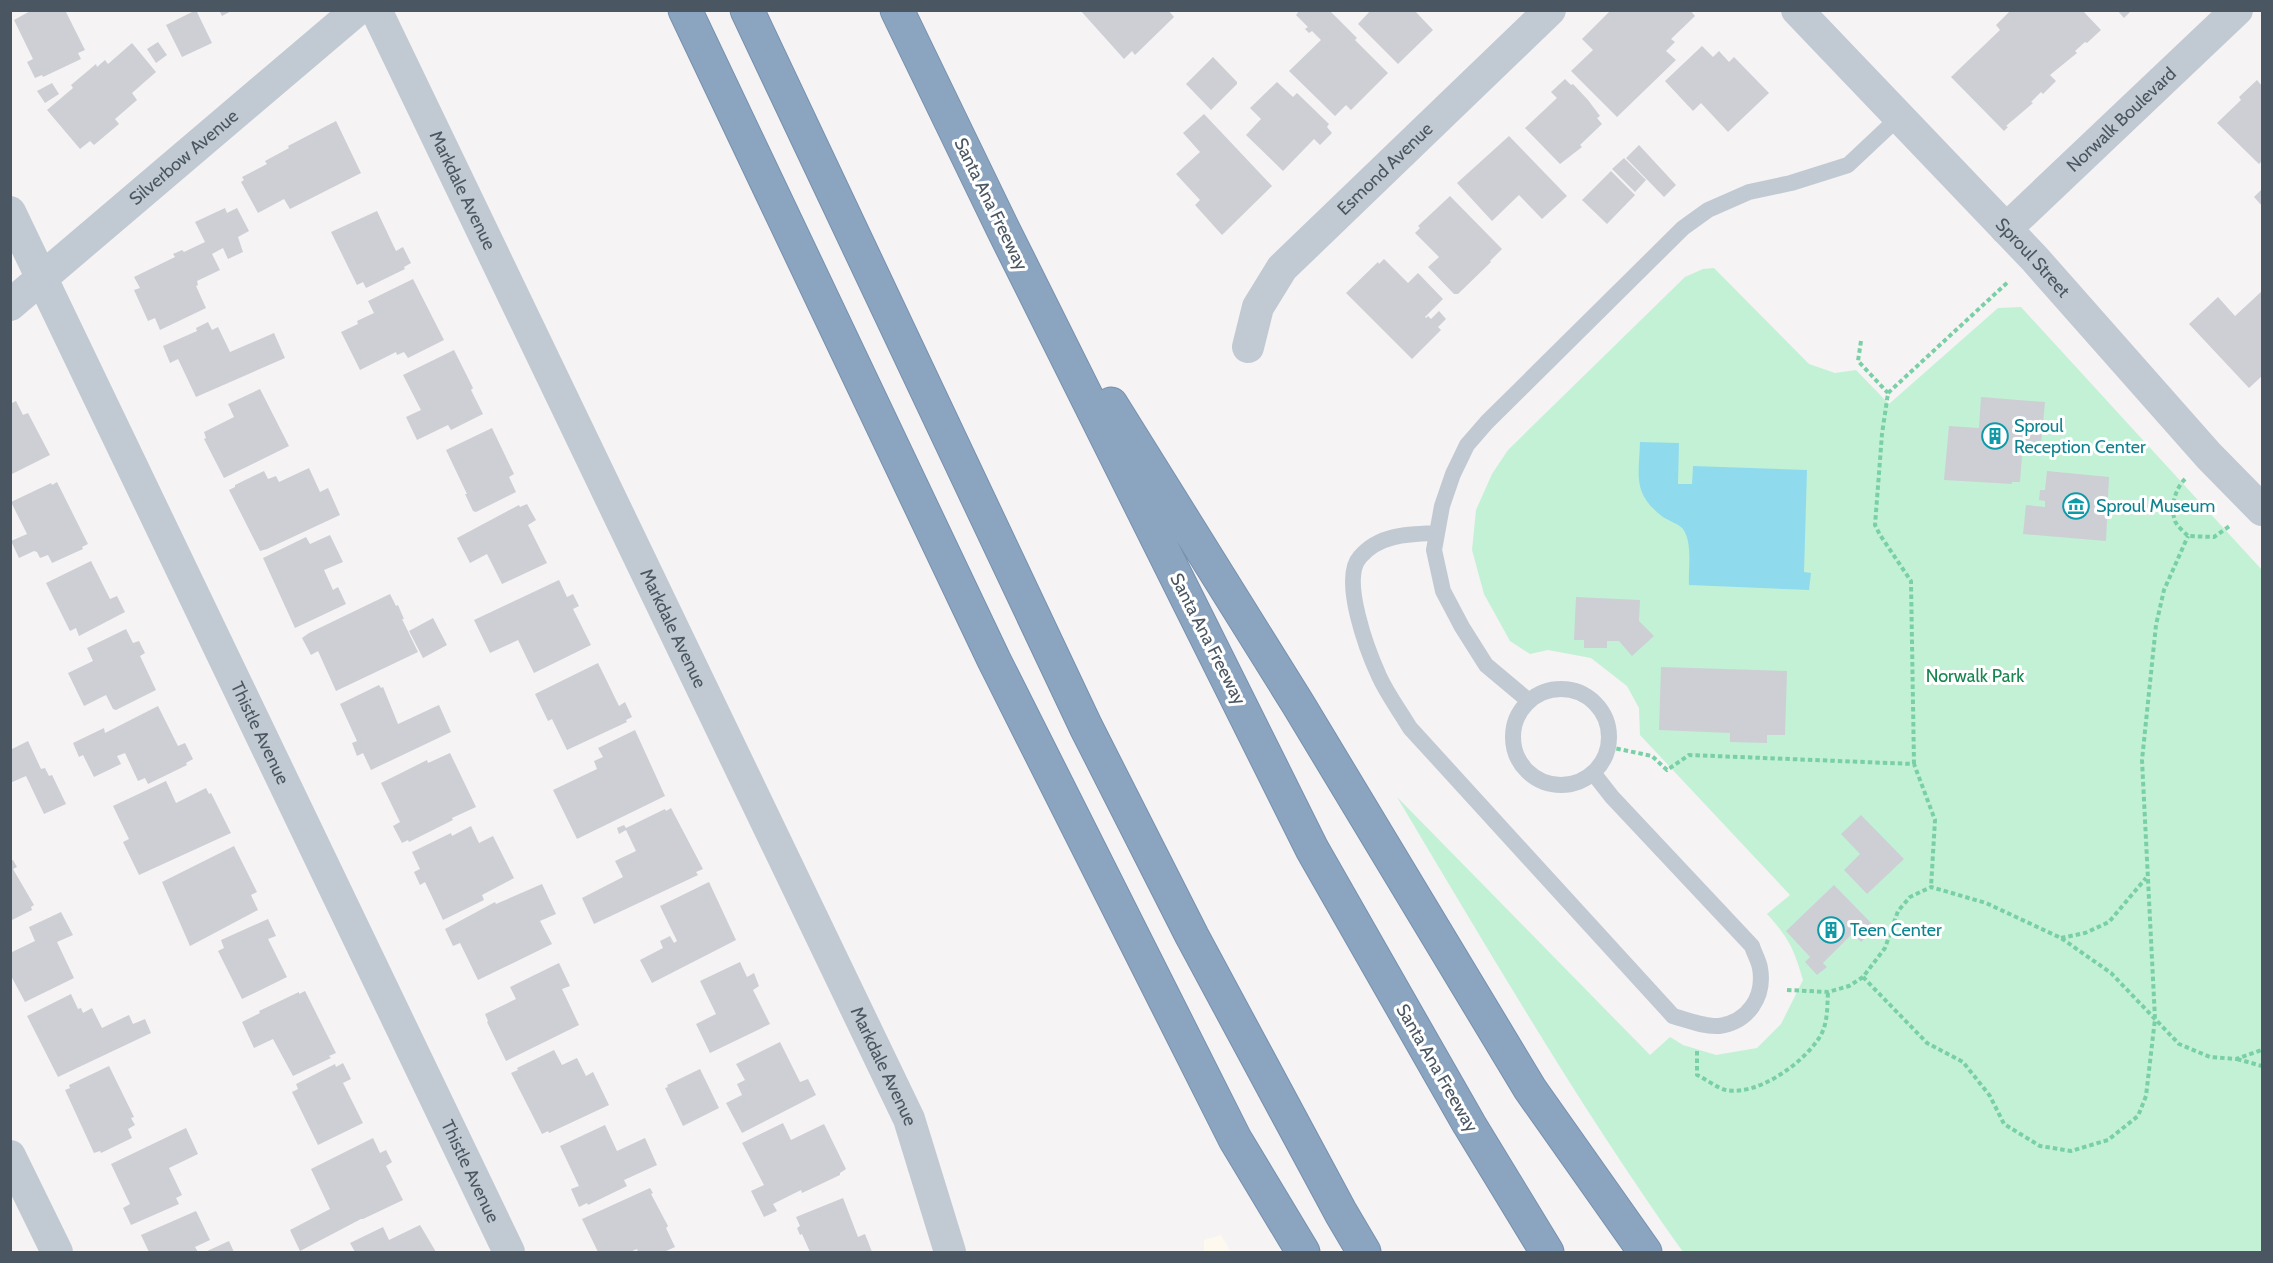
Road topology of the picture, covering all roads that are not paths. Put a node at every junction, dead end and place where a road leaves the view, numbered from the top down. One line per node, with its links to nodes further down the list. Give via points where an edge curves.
1 (357, 10): 13 (street, Silverbow Avenue)
2 (376, 10): 23 (street, Markdale Avenue, via 909,1119)
3 (685, 10): 24 (highway, via 999,670 1235,1139)
4 (747, 10): 25 (highway, via 1086,728 1192,936)
5 (897, 10): 11 (highway, Santa Ana Freeway)
6 (1550, 10): 15 (street, Esmond Avenue, via 1282,268 1258,308)
7 (1797, 10): 9 (street, Sproul Street)
8 (2234, 12): 12 (street, Norwalk Boulevard)
9 (1899, 118): 12 (street, Sproul Street); 17 (lane, via 1848,165 1749,192 1708,210 1683,228 1467,445 1442,506)
10 (10, 212): 13 (street, Thistle Avenue)
11 (1002, 226): 26 (highway, Santa Ana Freeway, via 1312,849); 27 (highway, via 1298,704 1530,1089)
12 (2006, 229): 16 (street, Sproul Street)
13 (42, 277): 14 (street, Silverbow Avenue); 22 (street, Thistle Avenue)
14 (10, 305)
15 (1248, 347)
16 (2260, 507)
17 (1437, 533): 18 (lane, via 1434,550 1443,591 1462,627 1486,665); 19 (lane, via 1398,535 1371,547 1358,559 1352,578 1363,633 1379,677 1410,728 1673,1016 1718,1026 1736,1020 1754,1008 1760,988 1760,968 1752,946)
18 (1529, 701): 19 (lane, via 1514,726 1513,739 1518,759 1528,772 1542,781 1566,785); 19 (lane, via 1553,690 1569,690 1591,699 1610,731 1609,747)
19 (1594, 774)
20 (10, 1156): 21 (street)
21 (57, 1252)
22 (509, 1252)
23 (950, 1252)
24 (1303, 1252)
25 (1364, 1252)
26 (1547, 1252)
27 (1645, 1252)

